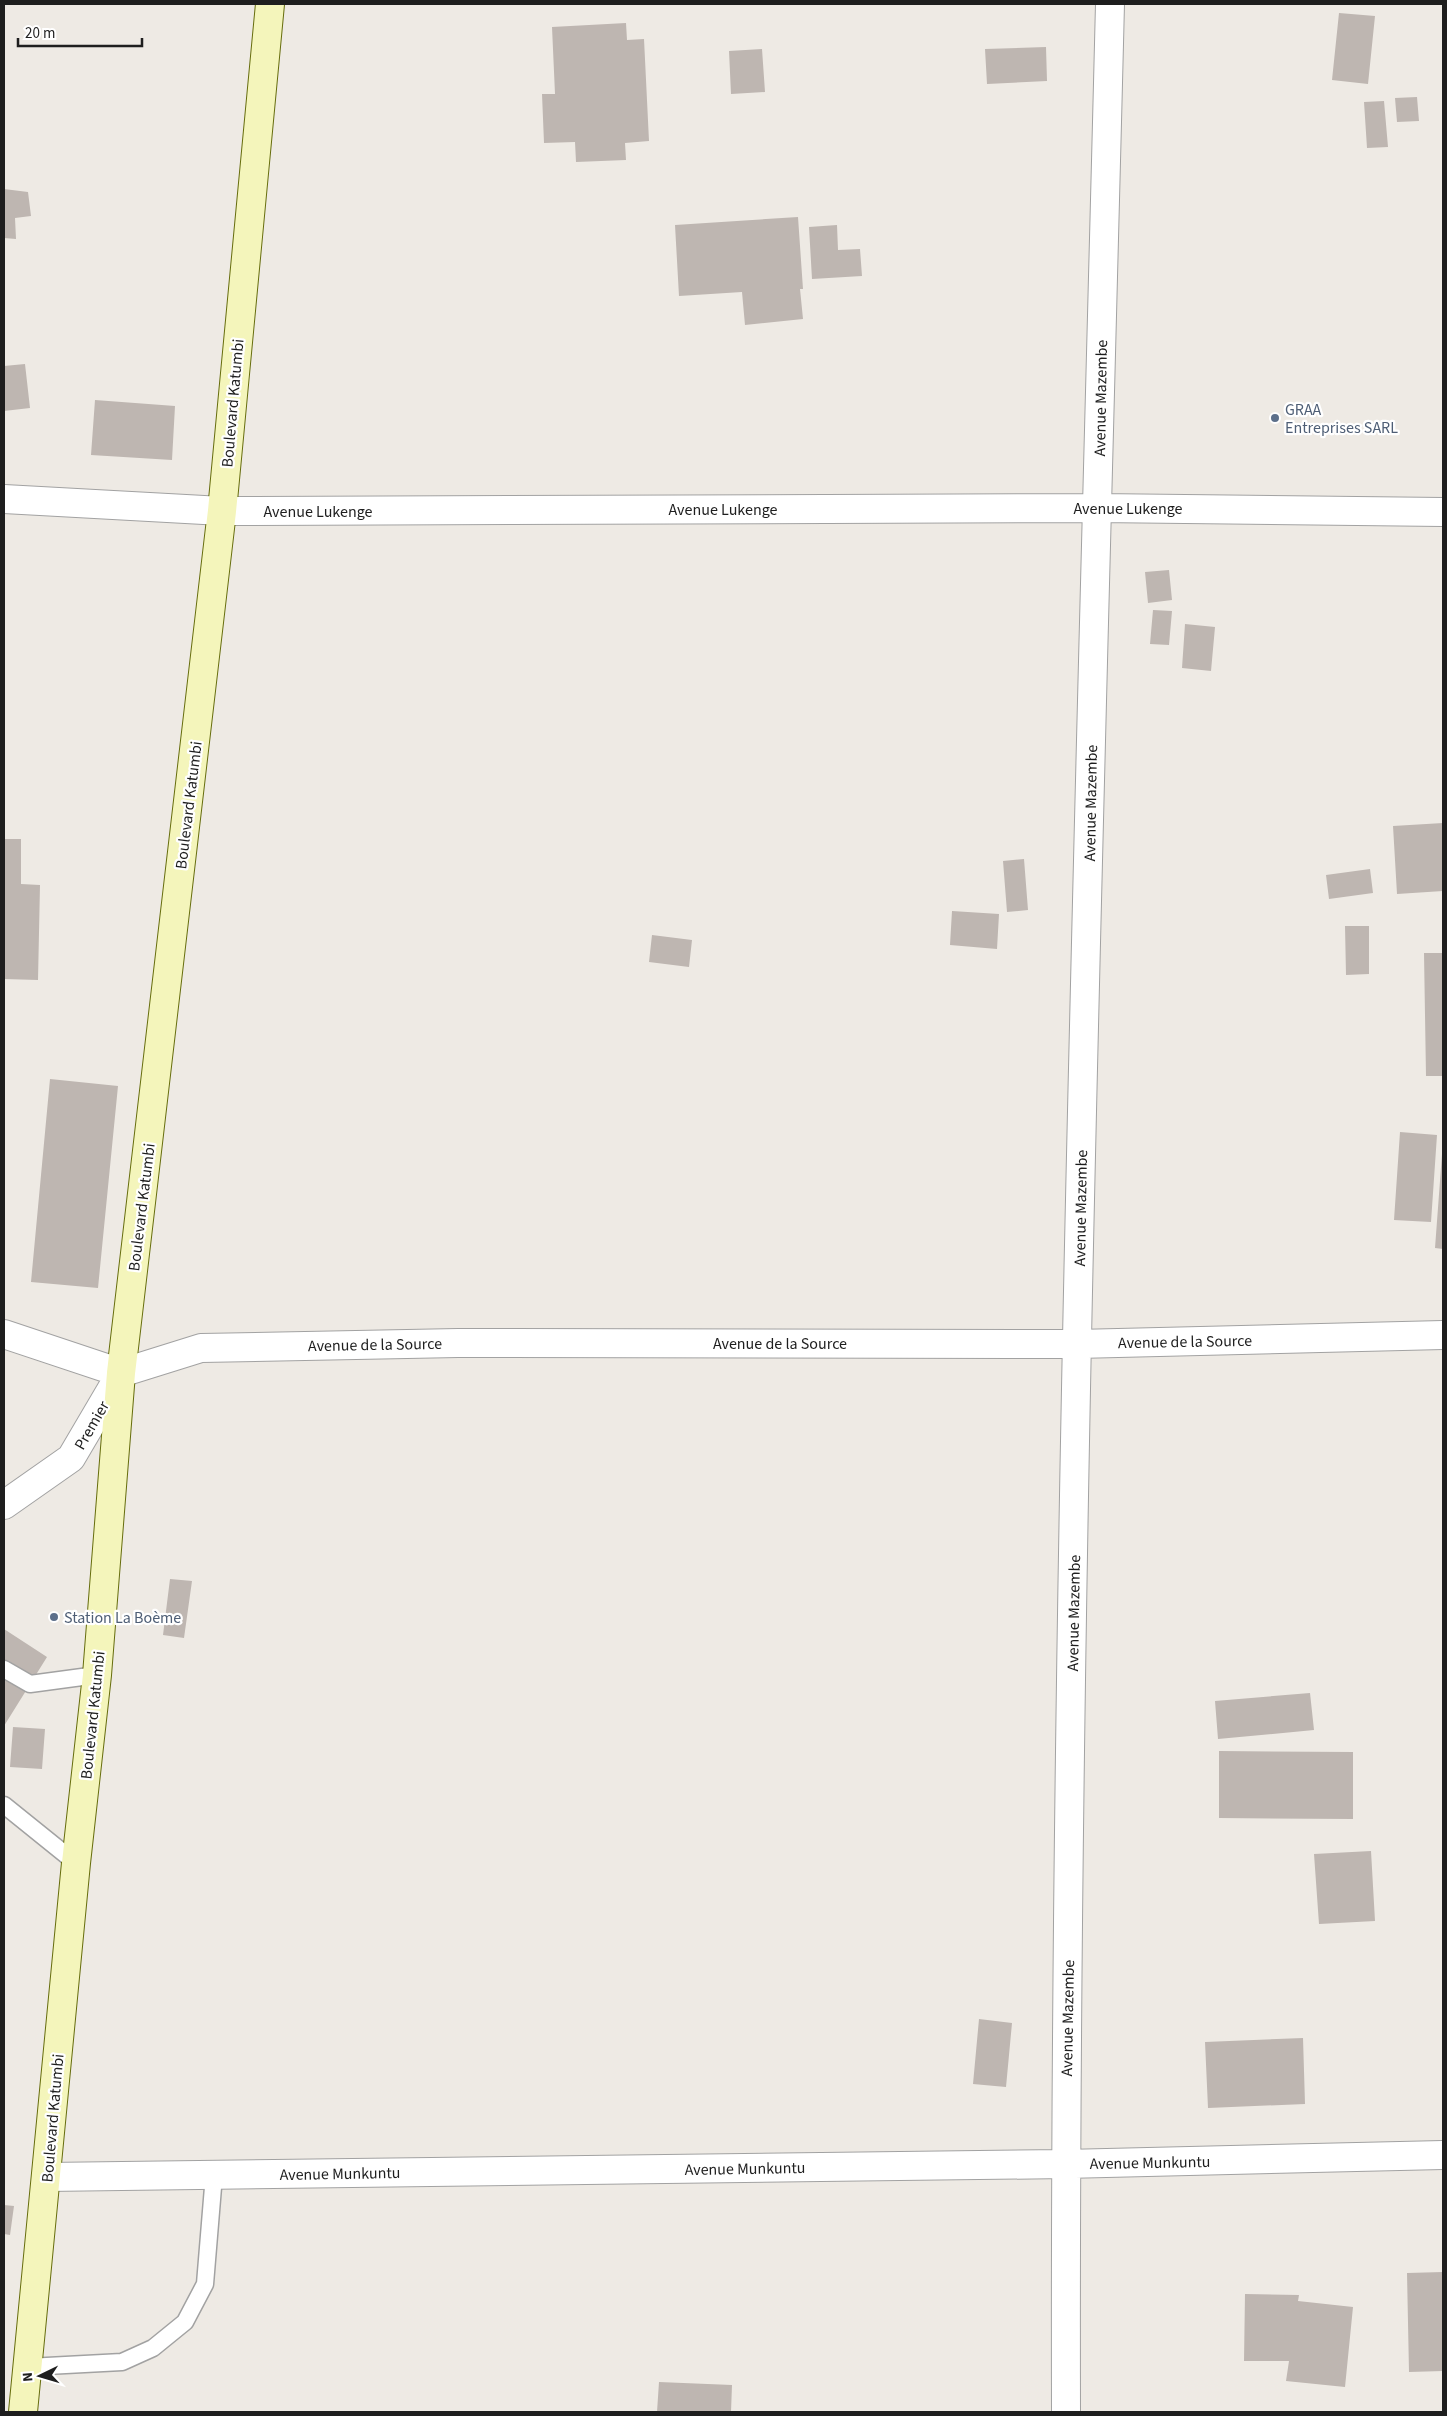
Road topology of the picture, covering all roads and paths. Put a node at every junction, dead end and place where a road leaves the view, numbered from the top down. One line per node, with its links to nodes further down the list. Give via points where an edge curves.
1 (270, 4): 5 (street, Boulevard Katumbi)
2 (1110, 4): 4 (street, Avenue Mazembe)
3 (4, 499): 5 (street, Avenue Lukenge)
4 (1098, 508): 5 (street, Avenue Lukenge); 6 (street, Avenue Lukenge); 9 (street, Avenue Mazembe)
5 (222, 512): 10 (street, Boulevard Katumbi)
6 (1443, 512)
7 (4, 1334): 10 (street)
8 (1443, 1335): 9 (street, Avenue de la Source)
9 (1077, 1344): 10 (street, Avenue de la Source, via 458,1343 202,1348); 17 (street, Avenue Mazembe)
10 (122, 1373): 11 (street, Premier, via 71,1458); 13 (street, Boulevard Katumbi)
11 (4, 1505)
12 (4, 1669): 13 (lane, via 30,1684)
13 (97, 1675): 15 (street, Boulevard Katumbi)
14 (4, 1806): 15 (lane)
15 (76, 1864): 19 (street, Boulevard Katumbi)
16 (1443, 2156): 17 (street, Avenue Munkuntu)
17 (1065, 2164): 18 (street, Avenue Munkuntu); 22 (street, Avenue Mazembe)
18 (214, 2175): 19 (street, Avenue Munkuntu); 20 (lane, via 205,2284 185,2322 153,2348 122,2362)
19 (46, 2177): 20 (street, Boulevard Katumbi)
20 (28, 2366): 21 (street, Boulevard Katumbi)
21 (24, 2412)
22 (1066, 2412)

